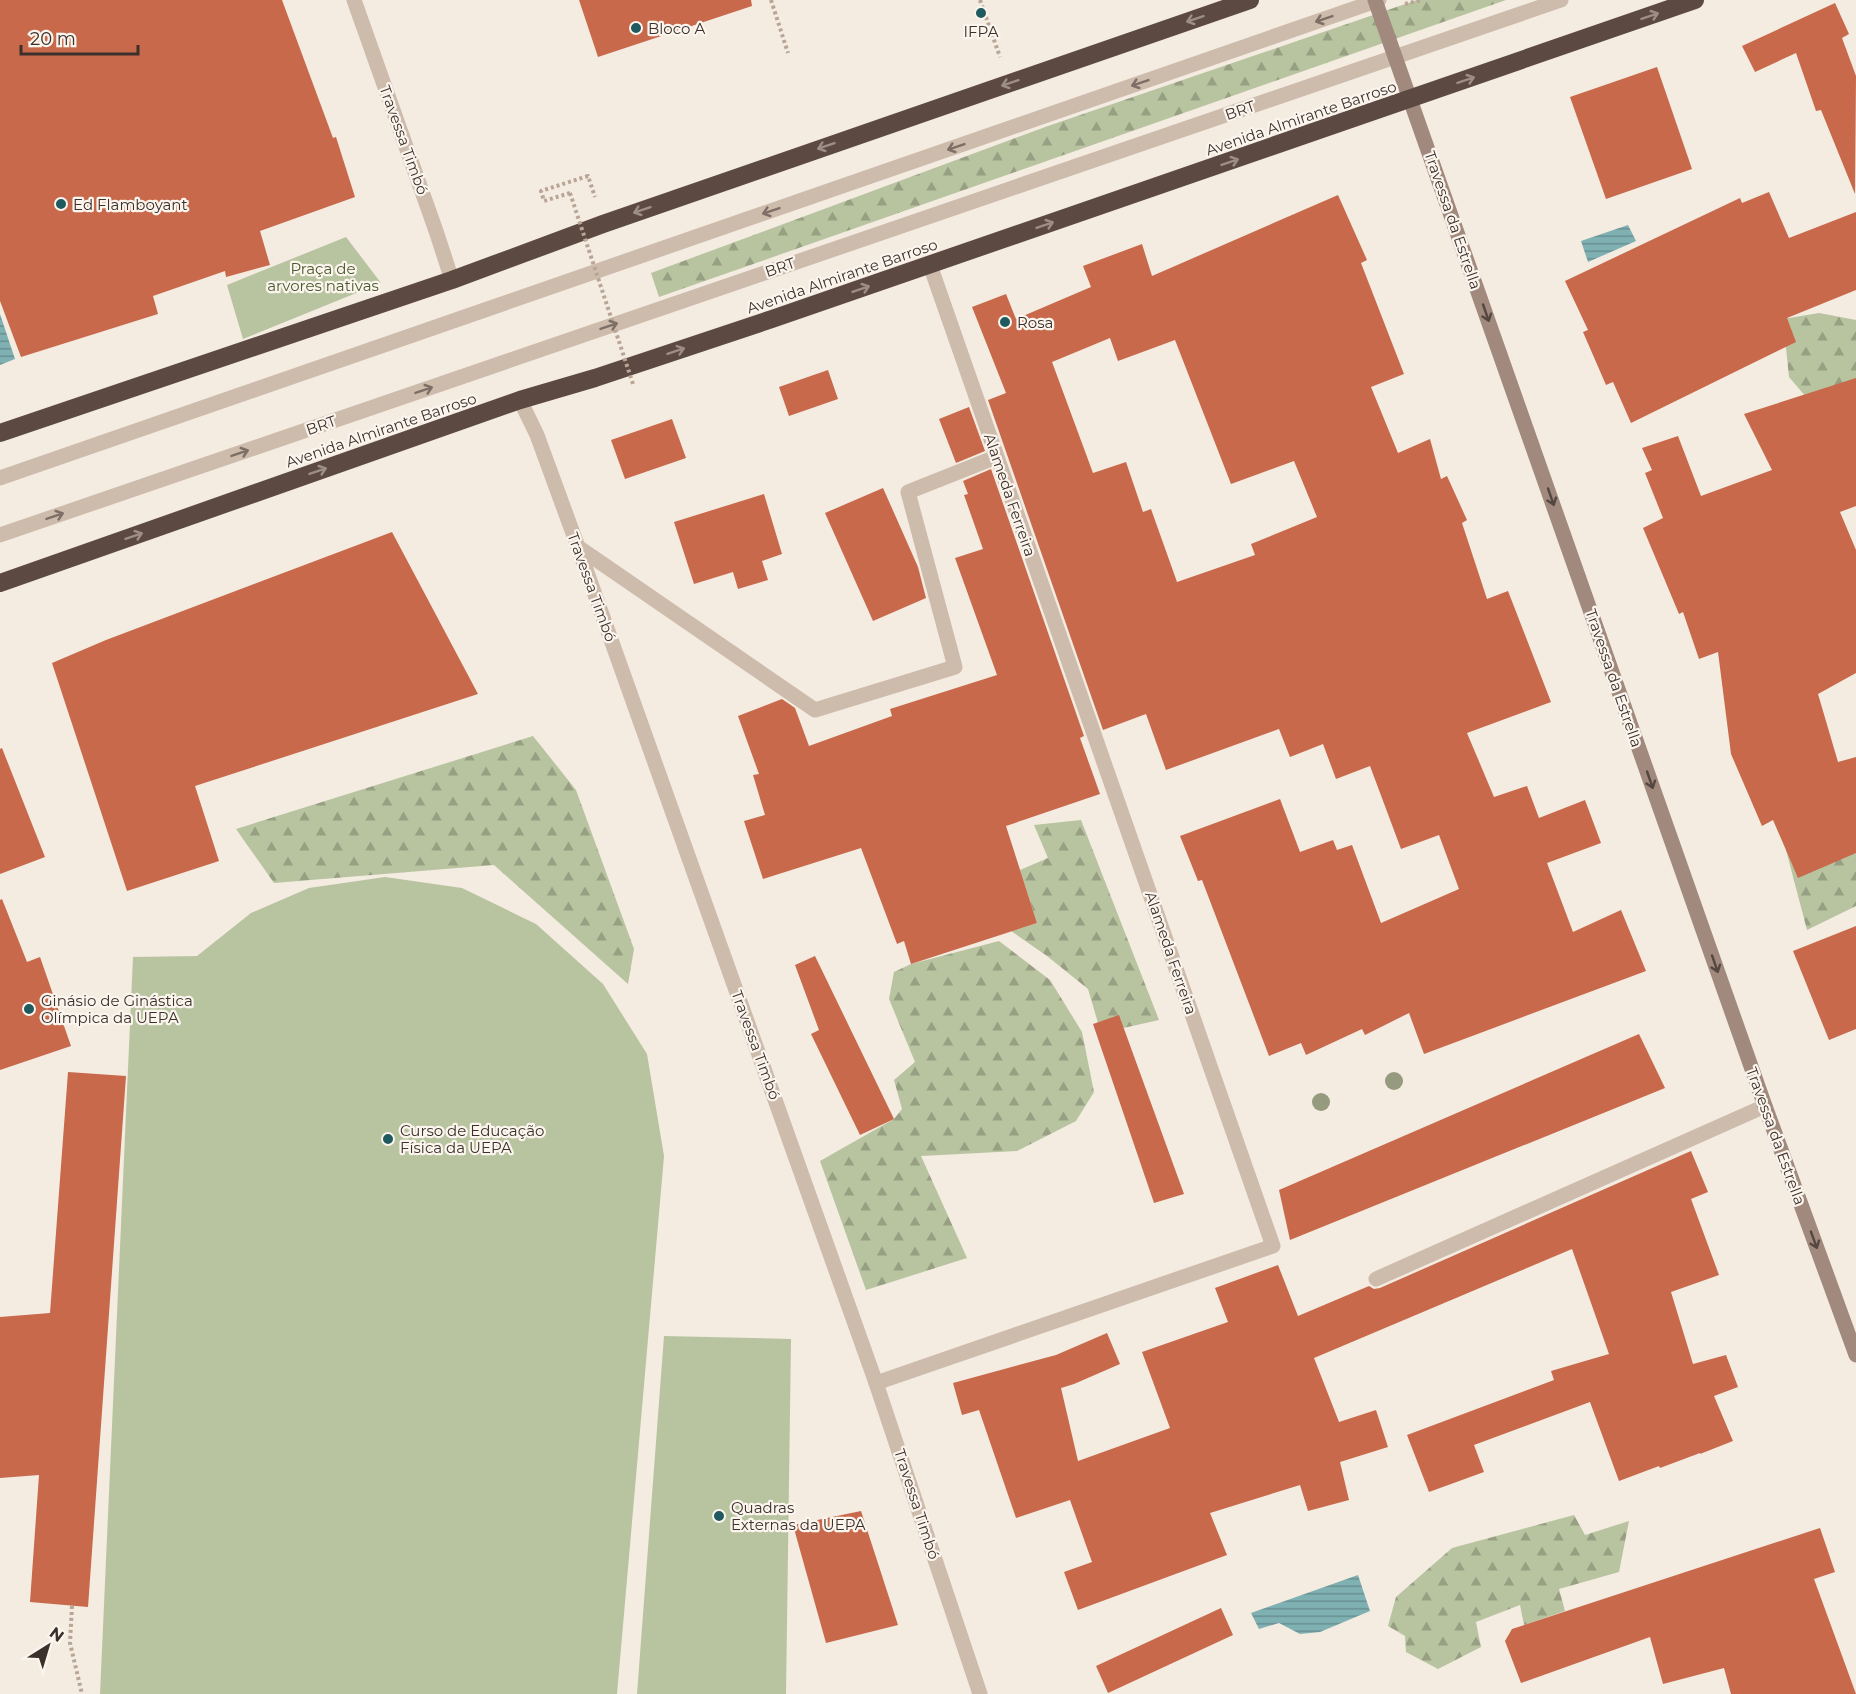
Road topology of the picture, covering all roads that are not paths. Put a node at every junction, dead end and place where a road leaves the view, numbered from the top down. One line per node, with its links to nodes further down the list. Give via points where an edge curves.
1 (354, 0): 9 (street, Travessa Timbó)
2 (1250, 0): 9 (highway, one-way to 9)
3 (1377, 0): 6 (street, Travessa da Estrella); 13 (street, one-way to 13)
4 (1561, 0): 6 (street, BRT)
5 (1695, 0): 7 (highway, Avenida Almirante Barroso, one-way to 5)
6 (1395, 57): 7 (street, Travessa da Estrella); 14 (street, BRT, one-way to 6)
7 (1411, 99): 8 (highway, Avenida Almirante Barroso, one-way to 7); 17 (street, Travessa da Estrella, one-way to 17)
8 (930, 265): 10 (highway, Avenida Almirante Barroso, one-way to 8); 12 (street, Alameda Ferreira)
9 (452, 280): 11 (highway)
10 (520, 400): 15 (street, Travessa Timbó); 16 (highway, Avenida Almirante Barroso, one-way to 10)
11 (0, 433)
12 (996, 457): 15 (street, via 908,492 955,667 815,710); 20 (street, Alameda Ferreira, via 1273,1246)
13 (0, 478)
14 (0, 535)
15 (578, 547): 20 (street, Travessa Timbó)
16 (0, 583)
17 (1765, 1106): 18 (street); 19 (street, Travessa da Estrella, one-way to 19)
18 (1376, 1279)
19 (1856, 1355)
20 (876, 1383): 21 (street, Travessa Timbó)
21 (980, 1694)

